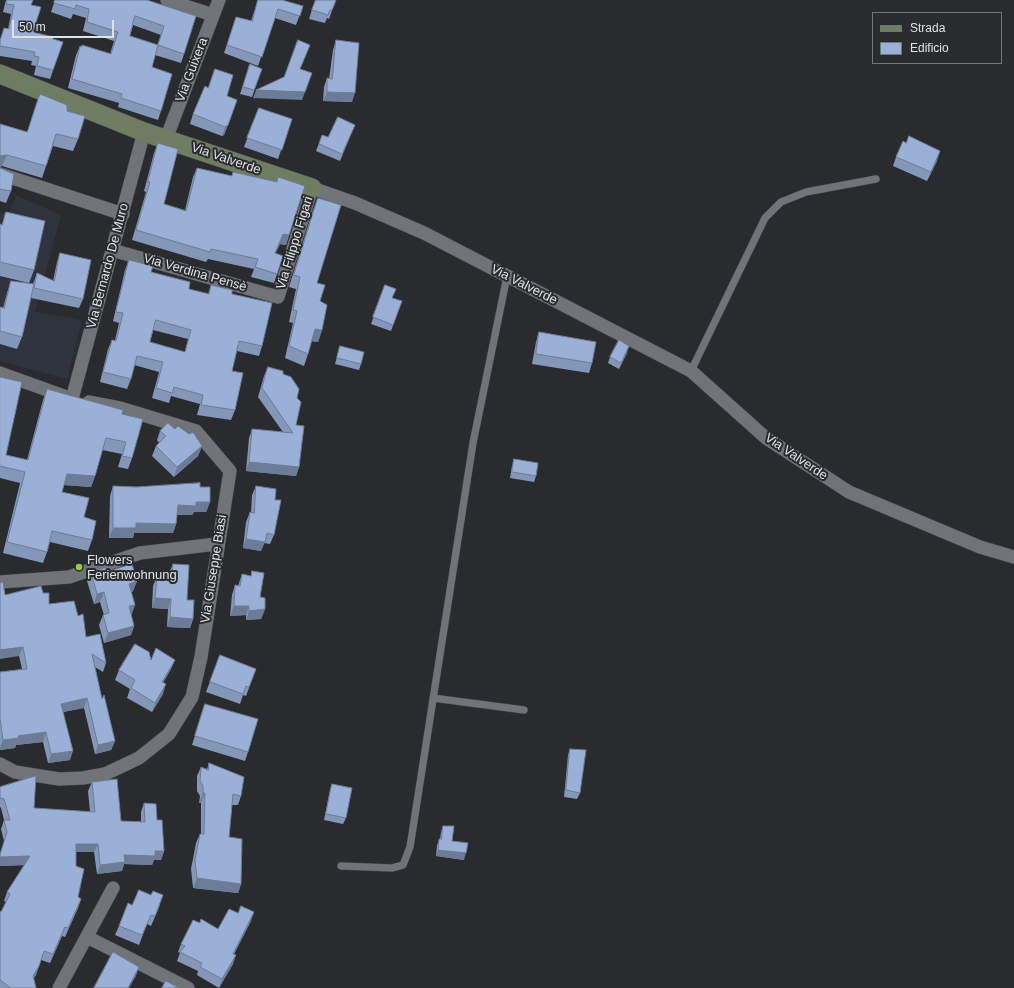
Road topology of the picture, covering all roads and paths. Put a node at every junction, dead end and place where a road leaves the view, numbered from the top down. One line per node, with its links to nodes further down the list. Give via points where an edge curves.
1 (167, 0): 3 (street)
2 (219, 0): 3 (street, Via Guixera)
3 (213, 15): 6 (street, Via Guixera)
4 (0, 74): 5 (street, Via Valverde)
5 (144, 132): 6 (street, Via Valverde); 10 (street, Via Bernardo De Muro)
6 (166, 139): 9 (street, Via Valverde)
7 (0, 174): 10 (street)
8 (876, 179): 14 (lane, via 806,192 781,202 765,218)
9 (312, 188): 12 (street, Via Valverde, via 356,203 424,233); 13 (street, Via Filippo Figari)
10 (122, 214): 11 (street, Via Bernardo De Muro)
11 (112, 250): 13 (street, Via Verdina Pensè); 16 (street, Via Bernardo De Muro)
12 (507, 276): 14 (street, Via Valverde); 20 (lane, via 473,443)
13 (278, 297)
14 (691, 371): 18 (street, Via Valverde, via 766,438 849,492 980,547)
15 (0, 373): 16 (street, Via Giuseppe Biasi)
16 (72, 399): 17 (street, Via Giuseppe Biasi, via 120,408 196,431 230,471)
17 (217, 544): 19 (street, via 140,553 69,578); 22 (street, Via Giuseppe Biasi, via 201,657 192,697 169,734 139,758 105,774 83,778 59,779 15,772)
18 (1014, 557)
19 (0, 582)
20 (433, 698): 21 (lane); 23 (lane, via 410,847 403,865 392,868)
21 (524, 710)
22 (0, 764)
23 (341, 866)
24 (113, 888): 25 (street)
25 (87, 937): 26 (street); 27 (street)
26 (59, 988)
27 (188, 988)

